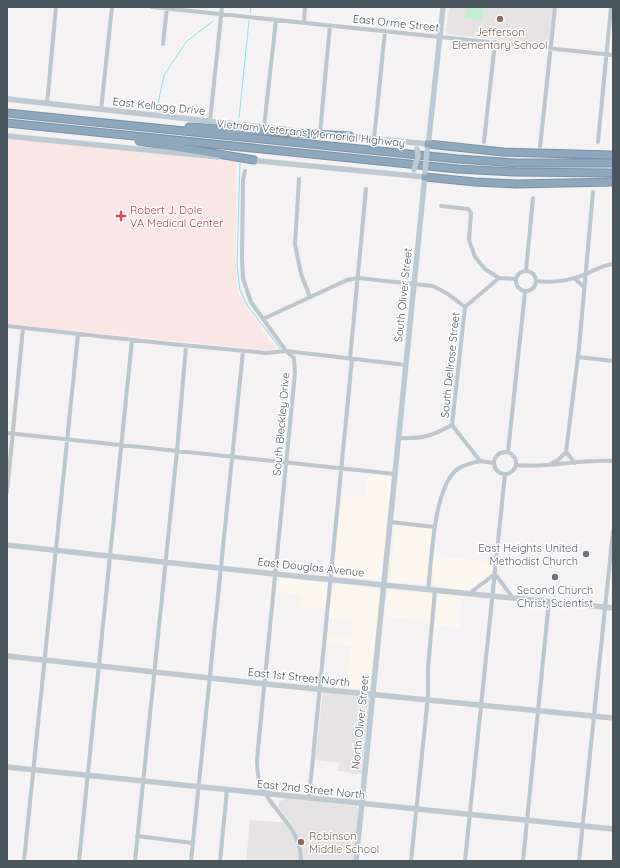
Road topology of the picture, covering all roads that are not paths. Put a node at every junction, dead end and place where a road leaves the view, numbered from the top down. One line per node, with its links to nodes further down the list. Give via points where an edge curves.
1 (56, 7): 22 (street)
2 (112, 7): 23 (street)
3 (152, 7): 9 (street, East Orme Street)
4 (222, 7): 10 (street)
5 (305, 7): 12 (street)
6 (443, 7): 15 (main road, South Oliver Street)
7 (555, 7): 18 (street)
8 (611, 7): 19 (street)
9 (167, 8): 10 (street, East Orme Street); 17 (street)
10 (221, 14): 11 (street, East Orme Street); 25 (street)
11 (276, 20): 12 (street, East Orme Street); 28 (street)
12 (304, 23): 13 (street, East Orme Street)
13 (330, 25): 14 (street, East Orme Street); 30 (street)
14 (385, 31): 15 (street, East Orme Street); 33 (street)
15 (440, 36): 16 (street, East Orme Street); 38 (main road, South Oliver Street)
16 (495, 42): 18 (street, East Orme Street); 34 (street)
17 (163, 44)
18 (551, 48): 19 (street, East Orme Street); 37 (street)
19 (606, 54): 20 (street, East Orme Street); 35 (street)
20 (613, 54)
21 (8, 100): 22 (main road, East Kellogg Drive)
22 (47, 104): 23 (main road, East Kellogg Drive)
23 (101, 110): 25 (main road, East Kellogg Drive)
24 (7, 113): 26 (highway, Vietnam Veterans Memorial Highway)
25 (210, 121): 28 (main road, East Kellogg Drive)
26 (97, 122): 32 (highway); 41 (highway, Vietnam Veterans Memorial Highway, via 458,160)
27 (7, 123): 29 (highway, Vietnam Veterans Memorial Highway)
28 (264, 127): 30 (main road, East Kellogg Drive)
29 (62, 128): 40 (highway); 43 (highway, Vietnam Veterans Memorial Highway, via 470,170)
30 (320, 133): 32 (main road, East Kellogg Drive)
31 (7, 136): 40 (main road)
32 (350, 136): 33 (main road, East Kellogg Drive)
33 (374, 139): 36 (main road, East Kellogg Drive)
34 (484, 142)
35 (598, 142)
36 (408, 143): 38 (main road, East Kellogg Drive); 44 (main road, bridge, via 417,150 418,156 414,170)
37 (540, 147)
38 (428, 148): 39 (highway); 45 (main road, South Oliver Street, bridge)
39 (613, 155)
40 (254, 160): 44 (main road)
41 (613, 163)
42 (245, 171): 65 (street, South Bleckley Drive, via 243,278 251,302)
43 (613, 173)
44 (405, 175): 45 (main road)
45 (425, 175): 47 (highway, via 475,182 523,184); 60 (main road, South Oliver Street)
46 (299, 180): 63 (street, via 295,244 301,274)
47 (613, 182)
48 (366, 189): 55 (street)
49 (593, 192): 54 (street)
50 (533, 198): 53 (street)
51 (441, 206): 56 (street, via 470,211 469,240 473,254 485,269)
52 (613, 264): 54 (street)
53 (526, 271): 58 (street, via 519,273); 59 (street, via 534,274)
54 (586, 274): 57 (street); 61 (street)
55 (358, 278): 60 (street); 63 (street, via 347,280); 74 (street)
56 (499, 278): 58 (street); 64 (street, South Dellrose Street)
57 (574, 278): 59 (street, via 549,283); 61 (street)
58 (516, 279): 62 (street, via 517,286)
59 (536, 281): 62 (street, via 534,288)
60 (414, 284): 64 (street, via 440,289); 76 (main road, South Oliver Street)
61 (584, 287): 73 (street)
62 (525, 292): 84 (street)
63 (310, 297): 65 (street)
64 (465, 307): 77 (street, South Dellrose Street)
65 (263, 319): 72 (street, South Bleckley Drive)
66 (7, 326): 67 (street)
67 (23, 328): 68 (street); 79 (street)
68 (78, 334): 69 (street); 81 (street)
69 (132, 340): 70 (street); 82 (street)
70 (186, 346): 71 (street); 83 (street)
71 (243, 351): 72 (street); 86 (street)
72 (286, 351): 74 (street); 90 (street, South Bleckley Drive, via 294,358 295,373)
73 (578, 357): 75 (street); 85 (street)
74 (351, 359): 76 (street); 94 (street)
75 (613, 361)
76 (406, 365): 80 (main road, South Oliver Street)
77 (452, 425): 80 (street, via 426,437); 87 (street, South Dellrose Street)
78 (7, 433): 79 (street)
79 (13, 434): 81 (street); 97 (street)
80 (399, 438): 95 (main road, South Oliver Street)
81 (67, 440): 82 (street); 102 (street)
82 (122, 446): 83 (street); 103 (street)
83 (177, 451): 86 (street); 104 (street)
84 (508, 452): 89 (street, via 499,454); 92 (street, via 515,458)
85 (566, 452): 91 (street); 93 (street)
86 (232, 457): 90 (street); 105 (street)
87 (480, 461): 89 (street); 99 (street, via 455,470 444,486)
88 (613, 461): 91 (street)
89 (494, 462): 96 (street, via 497,470)
90 (287, 463): 94 (street); 106 (street, South Bleckley Drive)
91 (575, 463): 93 (street)
92 (516, 465): 93 (street); 96 (street, via 512,472)
93 (547, 466)
94 (341, 468): 95 (street); 108 (street)
95 (395, 474): 98 (main road, South Oliver Street)
96 (505, 474): 107 (street)
97 (7, 492)
98 (390, 522): 99 (street); 109 (main road, South Oliver Street)
99 (435, 527): 110 (street)
100 (613, 531): 116 (street)
101 (7, 545): 102 (main road, East Douglas Avenue)
102 (56, 550): 103 (main road, East Douglas Avenue); 119 (street)
103 (110, 556): 104 (main road, East Douglas Avenue); 120 (street)
104 (166, 562): 105 (main road, East Douglas Avenue); 121 (street)
105 (221, 568): 106 (main road, East Douglas Avenue); 122 (street)
106 (275, 574): 108 (main road, East Douglas Avenue); 123 (street, South Bleckley Drive)
107 (495, 574): 112 (street); 113 (street); 114 (street)
108 (331, 580): 109 (main road, East Douglas Avenue); 124 (street)
109 (384, 585): 110 (main road, East Douglas Avenue); 125 (main road, North Oliver Street)
110 (428, 590): 111 (main road, East Douglas Avenue)
111 (435, 590): 112 (main road, East Douglas Avenue); 126 (street)
112 (470, 594): 113 (main road, East Douglas Avenue)
113 (492, 596): 114 (main road, East Douglas Avenue); 127 (street)
114 (513, 598): 115 (main road, East Douglas Avenue)
115 (549, 601): 116 (main road, East Douglas Avenue); 128 (street)
116 (605, 607): 117 (main road, East Douglas Avenue); 129 (street)
117 (613, 608)
118 (7, 656): 119 (main road, East 1st Street North)
119 (45, 660): 120 (main road, East 1st Street North); 132 (street)
120 (99, 666): 121 (main road, East 1st Street North); 133 (street)
121 (154, 672): 122 (main road, East 1st Street North); 134 (street)
122 (209, 678): 123 (main road, East 1st Street North); 135 (street)
123 (264, 684): 124 (main road, East 1st Street North); 137 (street, South Bleckley Drive, via 257,773)
124 (319, 689): 125 (main road, East 1st Street North); 138 (street)
125 (373, 695): 126 (main road, East 1st Street North); 139 (main road, North Oliver Street)
126 (427, 700): 127 (main road, East 1st Street North); 140 (street)
127 (481, 705): 128 (main road, East 1st Street North); 141 (street)
128 (538, 711): 129 (main road, East 1st Street North); 142 (street)
129 (594, 716): 130 (main road, East 1st Street North); 143 (street)
130 (613, 718)
131 (7, 767): 132 (main road, East 2nd Street North)
132 (33, 770): 133 (main road, East 2nd Street North); 147 (street)
133 (88, 776): 134 (main road, East 2nd Street North); 148 (street)
134 (142, 781): 135 (main road, East 2nd Street North); 145 (street)
135 (198, 787): 136 (main road, East 2nd Street North); 146 (street)
136 (227, 790): 137 (main road, East 2nd Street North); 151 (street)
137 (265, 794): 138 (main road, East 2nd Street North); 152 (street, South Bleckley Drive, via 295,833 301,851)
138 (308, 798): 139 (main road, East 2nd Street North)
139 (362, 804): 140 (main road, East 2nd Street North); 153 (main road, North Oliver Street)
140 (416, 809): 141 (main road, East 2nd Street North); 154 (street)
141 (470, 814): 142 (main road, East 2nd Street North); 155 (street)
142 (527, 820): 143 (main road, East 2nd Street North); 156 (street)
143 (583, 826): 144 (main road, East 2nd Street North); 157 (street)
144 (613, 829)
145 (137, 836): 146 (street); 149 (street)
146 (193, 843): 150 (street)
147 (24, 861)
148 (79, 861)
149 (135, 861)
150 (191, 861)
151 (220, 861)
152 (301, 861)
153 (356, 861)
154 (411, 861)
155 (465, 861)
156 (523, 861)
157 (579, 861)

